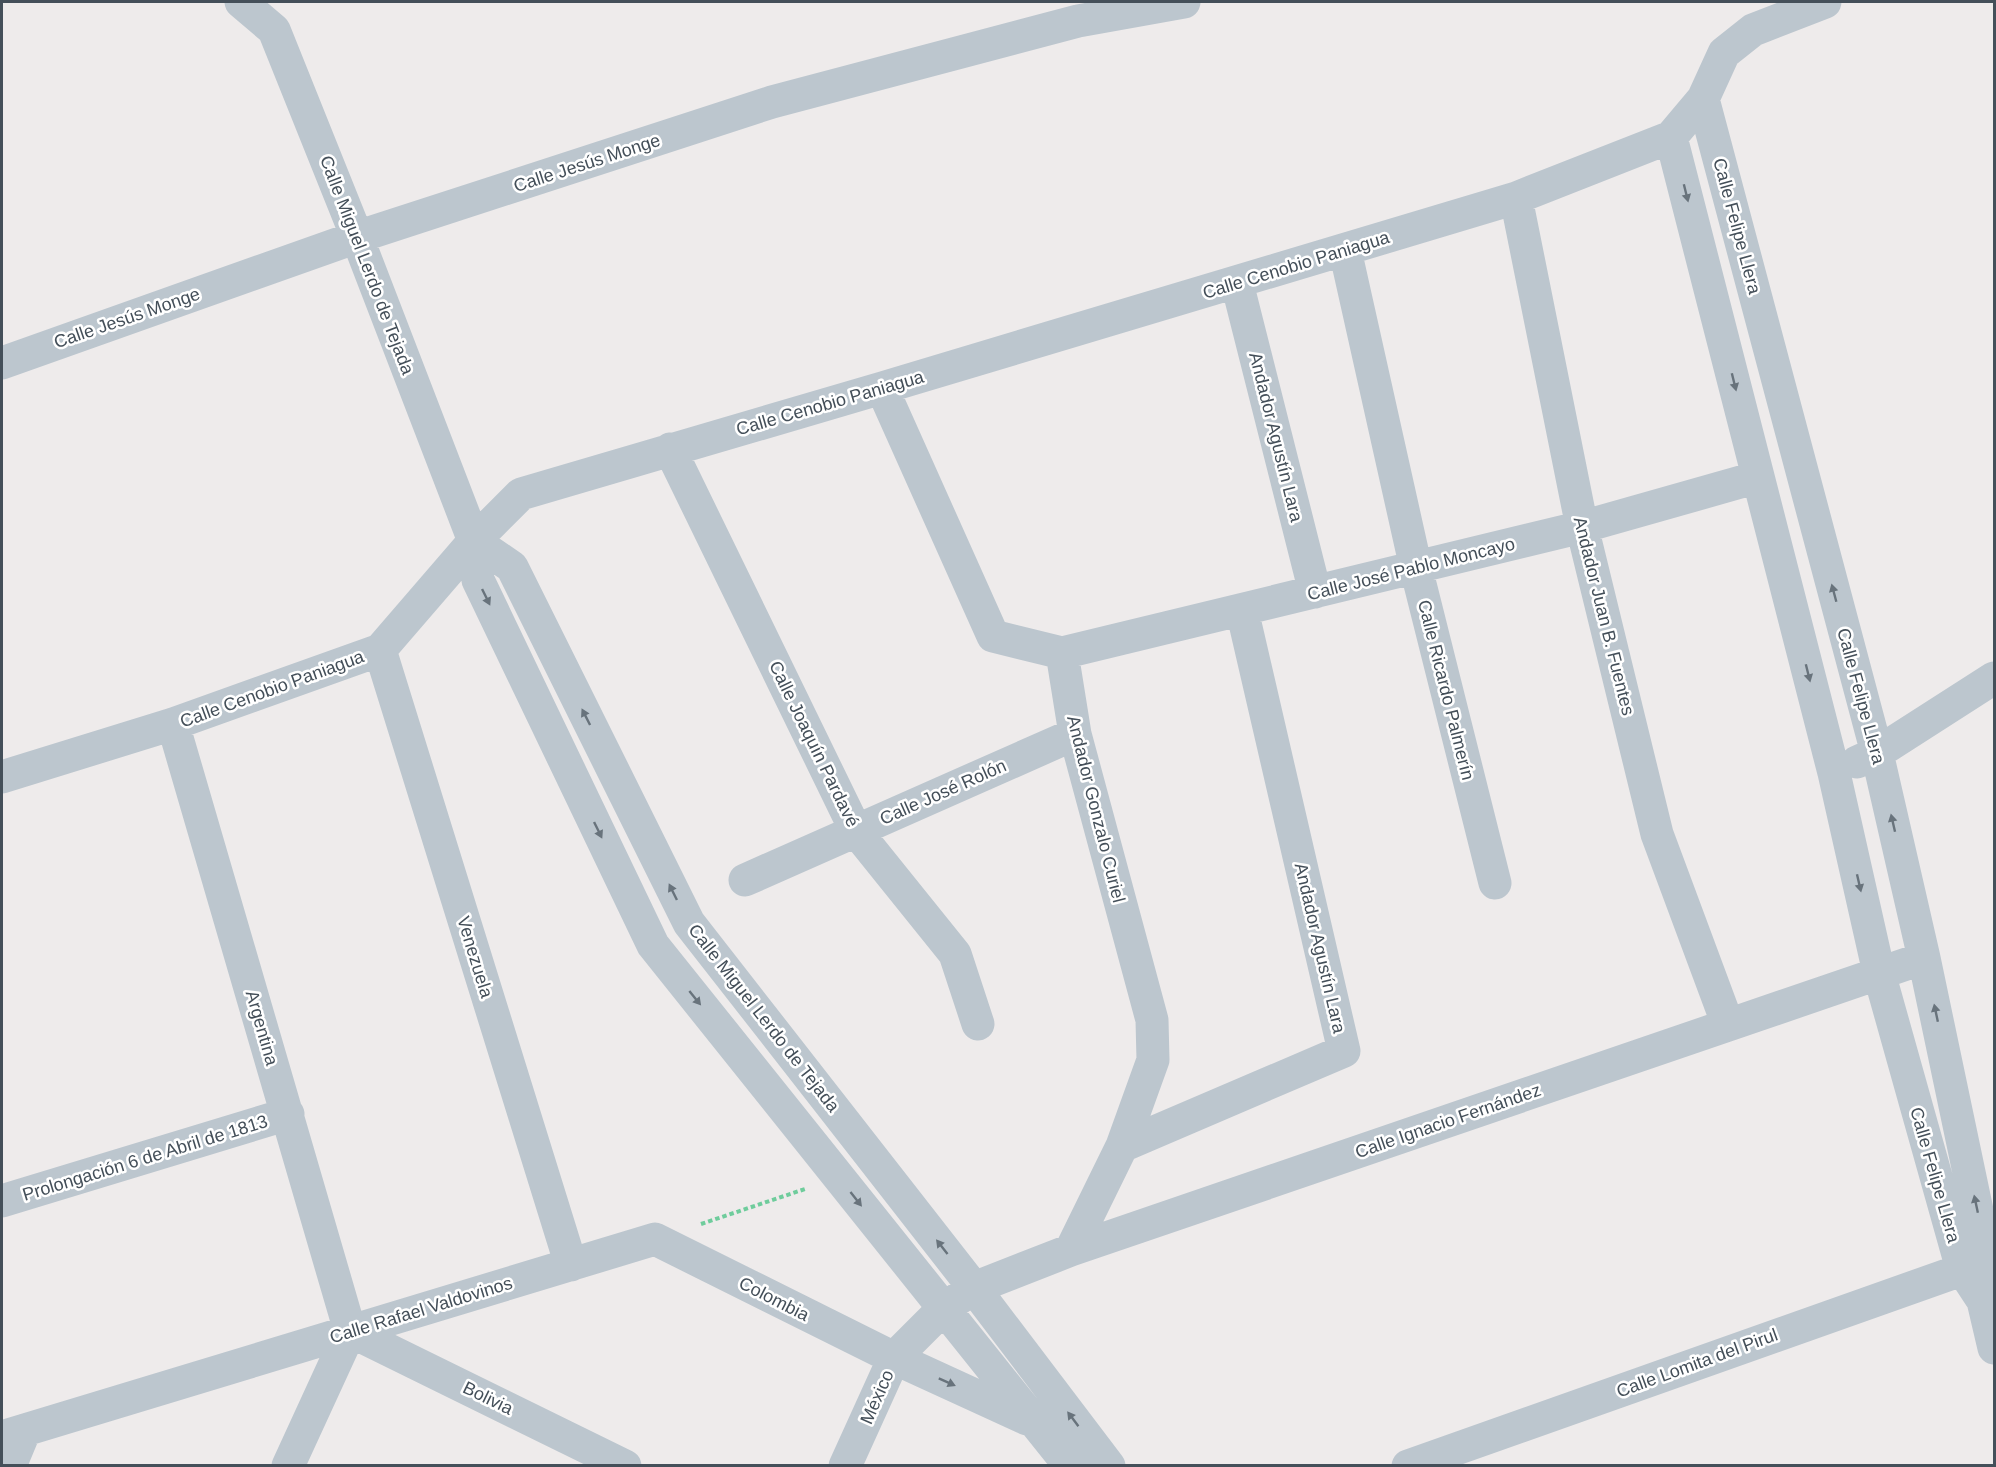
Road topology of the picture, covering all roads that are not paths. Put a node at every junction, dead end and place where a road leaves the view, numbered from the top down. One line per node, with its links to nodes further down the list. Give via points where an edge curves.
1 (241, 2): 8 (street, Calle Miguel Lerdo de Tejada, via 274,30)
2 (1184, 2): 4 (street, Calle Jesús Monge)
3 (1825, 2): 5 (street, Calle Cenobio Paniagua, via 1753,30 1724,53)
4 (1075, 11): 8 (street, Calle Jesús Monge, via 772,102)
5 (1703, 99): 6 (street, Calle Cenobio Paniagua); 25 (street, Calle Felipe Llera, one-way to 5)
6 (1671, 137): 7 (street, Calle Cenobio Paniagua); 14 (street, Calle Felipe Llera, one-way to 14)
7 (1516, 198): 9 (street, Calle Cenobio Paniagua); 15 (street, Andador Juan B. Fuentes)
8 (357, 237): 11 (street, Calle Jesús Monge); 16 (street, Calle Miguel Lerdo de Tejada)
9 (1345, 250): 10 (street, Calle Cenobio Paniagua); 17 (street, Calle Ricardo Palmerín)
10 (1237, 283): 12 (street, Calle Cenobio Paniagua); 18 (street, Andador Agustín Lara)
11 (2, 363)
12 (882, 388): 13 (street, Calle Cenobio Paniagua); 21 (street, via 993,636)
13 (670, 449): 16 (street, Calle Cenobio Paniagua, via 520,494); 30 (street, Calle Joaquín Pardavé)
14 (1758, 477): 15 (street, Calle José Pablo Moncayo); 27 (street, Calle Felipe Llera, one-way to 27)
15 (1582, 527): 17 (street, Calle José Pablo Moncayo); 38 (street, Andador Juan B. Fuentes, via 1657,834)
16 (474, 541): 20 (street, Calle Cenobio Paniagua); 26 (street, Calle Miguel Lerdo de Tejada, one-way to 16, via 512,567); 29 (street, Calle Miguel Lerdo de Tejada, one-way to 29, via 478,580)
17 (1416, 568): 18 (street, Calle José Pablo Moncayo); 32 (street, Calle Ricardo Palmerín)
18 (1315, 592): 19 (street, Calle José Pablo Moncayo)
19 (1242, 610): 21 (street, Calle José Pablo Moncayo); 41 (street, Andador Agustín Lara, via 1344,1051)
20 (380, 650): 23 (street, Calle Cenobio Paniagua); 46 (street, Venezuela)
21 (1062, 653): 24 (street, Andador Gonzalo Curiel)
22 (1995, 678): 25 (street)
23 (173, 724): 28 (street, Calle Cenobio Paniagua); 39 (street, Argentina)
24 (1075, 734): 30 (street, Calle José Rolón); 41 (street, Andador Gonzalo Curiel, via 1152,1020 1153,1060)
25 (1877, 753): 27 (street); 35 (street, Calle Felipe Llera, one-way to 25)
26 (611, 767): 29 (street); 33 (street, Calle Miguel Lerdo de Tejada, one-way to 26)
27 (1834, 773): 36 (street, Calle Felipe Llera, one-way to 36)
28 (2, 777)
29 (576, 784): 34 (street, Calle Miguel Lerdo de Tejada, one-way to 34)
30 (856, 831): 31 (street, Calle José Rolón); 37 (street, Calle Joaquín Pardavé, via 955,954)
31 (745, 880)
32 (1495, 883)
33 (689, 923): 34 (street); 40 (street, Calle Miguel Lerdo de Tejada)
34 (653, 945): 42 (street, Calle Miguel Lerdo de Tejada, one-way to 42)
35 (1924, 958): 36 (street, Calle Ignacio Fernández); 47 (street, Calle Felipe Llera, one-way to 35, via 1980,1220)
36 (1879, 973): 38 (street, Calle Ignacio Fernández); 47 (street, Calle Felipe Llera)
37 (978, 1024)
38 (1728, 1025): 45 (street, Calle Ignacio Fernández)
39 (288, 1114): 43 (street, Prolongación 6 de Abril de 1813); 50 (street, Argentina)
40 (856, 1137): 42 (street); 48 (street, Calle Miguel Lerdo de Tejada, one-way to 40)
41 (1122, 1146): 45 (street, Andador Gonzalo Curiel)
42 (831, 1168): 49 (street, Calle Miguel Lerdo de Tejada, one-way to 49)
43 (2, 1202)
44 (655, 1239): 46 (street, Calle Rafael Valdovinos); 52 (street, Colombia)
45 (1071, 1250): 48 (street, Calle Ignacio Fernández)
46 (571, 1265): 50 (street, Calle Rafael Valdovinos)
47 (1974, 1265): 51 (street, Calle Felipe Llera); 61 (street, Calle Lomita del Pirul)
48 (974, 1288): 49 (street, México); 60 (street, Calle Miguel Lerdo de Tejada, one-way to 48)
49 (943, 1309): 52 (street, México); 53 (street, Calle Miguel Lerdo de Tejada)
50 (350, 1331): 54 (street, Calle Rafael Valdovinos); 56 (street); 57 (street, Bolivia)
51 (1995, 1348)
52 (894, 1358): 53 (street, Colombia, one-way to 53); 58 (street, México)
53 (1035, 1422): 59 (street, Calle Miguel Lerdo de Tejada)
54 (13, 1434): 55 (street)
55 (10, 1466)
56 (288, 1466)
57 (625, 1466)
58 (845, 1466)
59 (1070, 1466)
60 (1109, 1466)
61 (1408, 1466)

